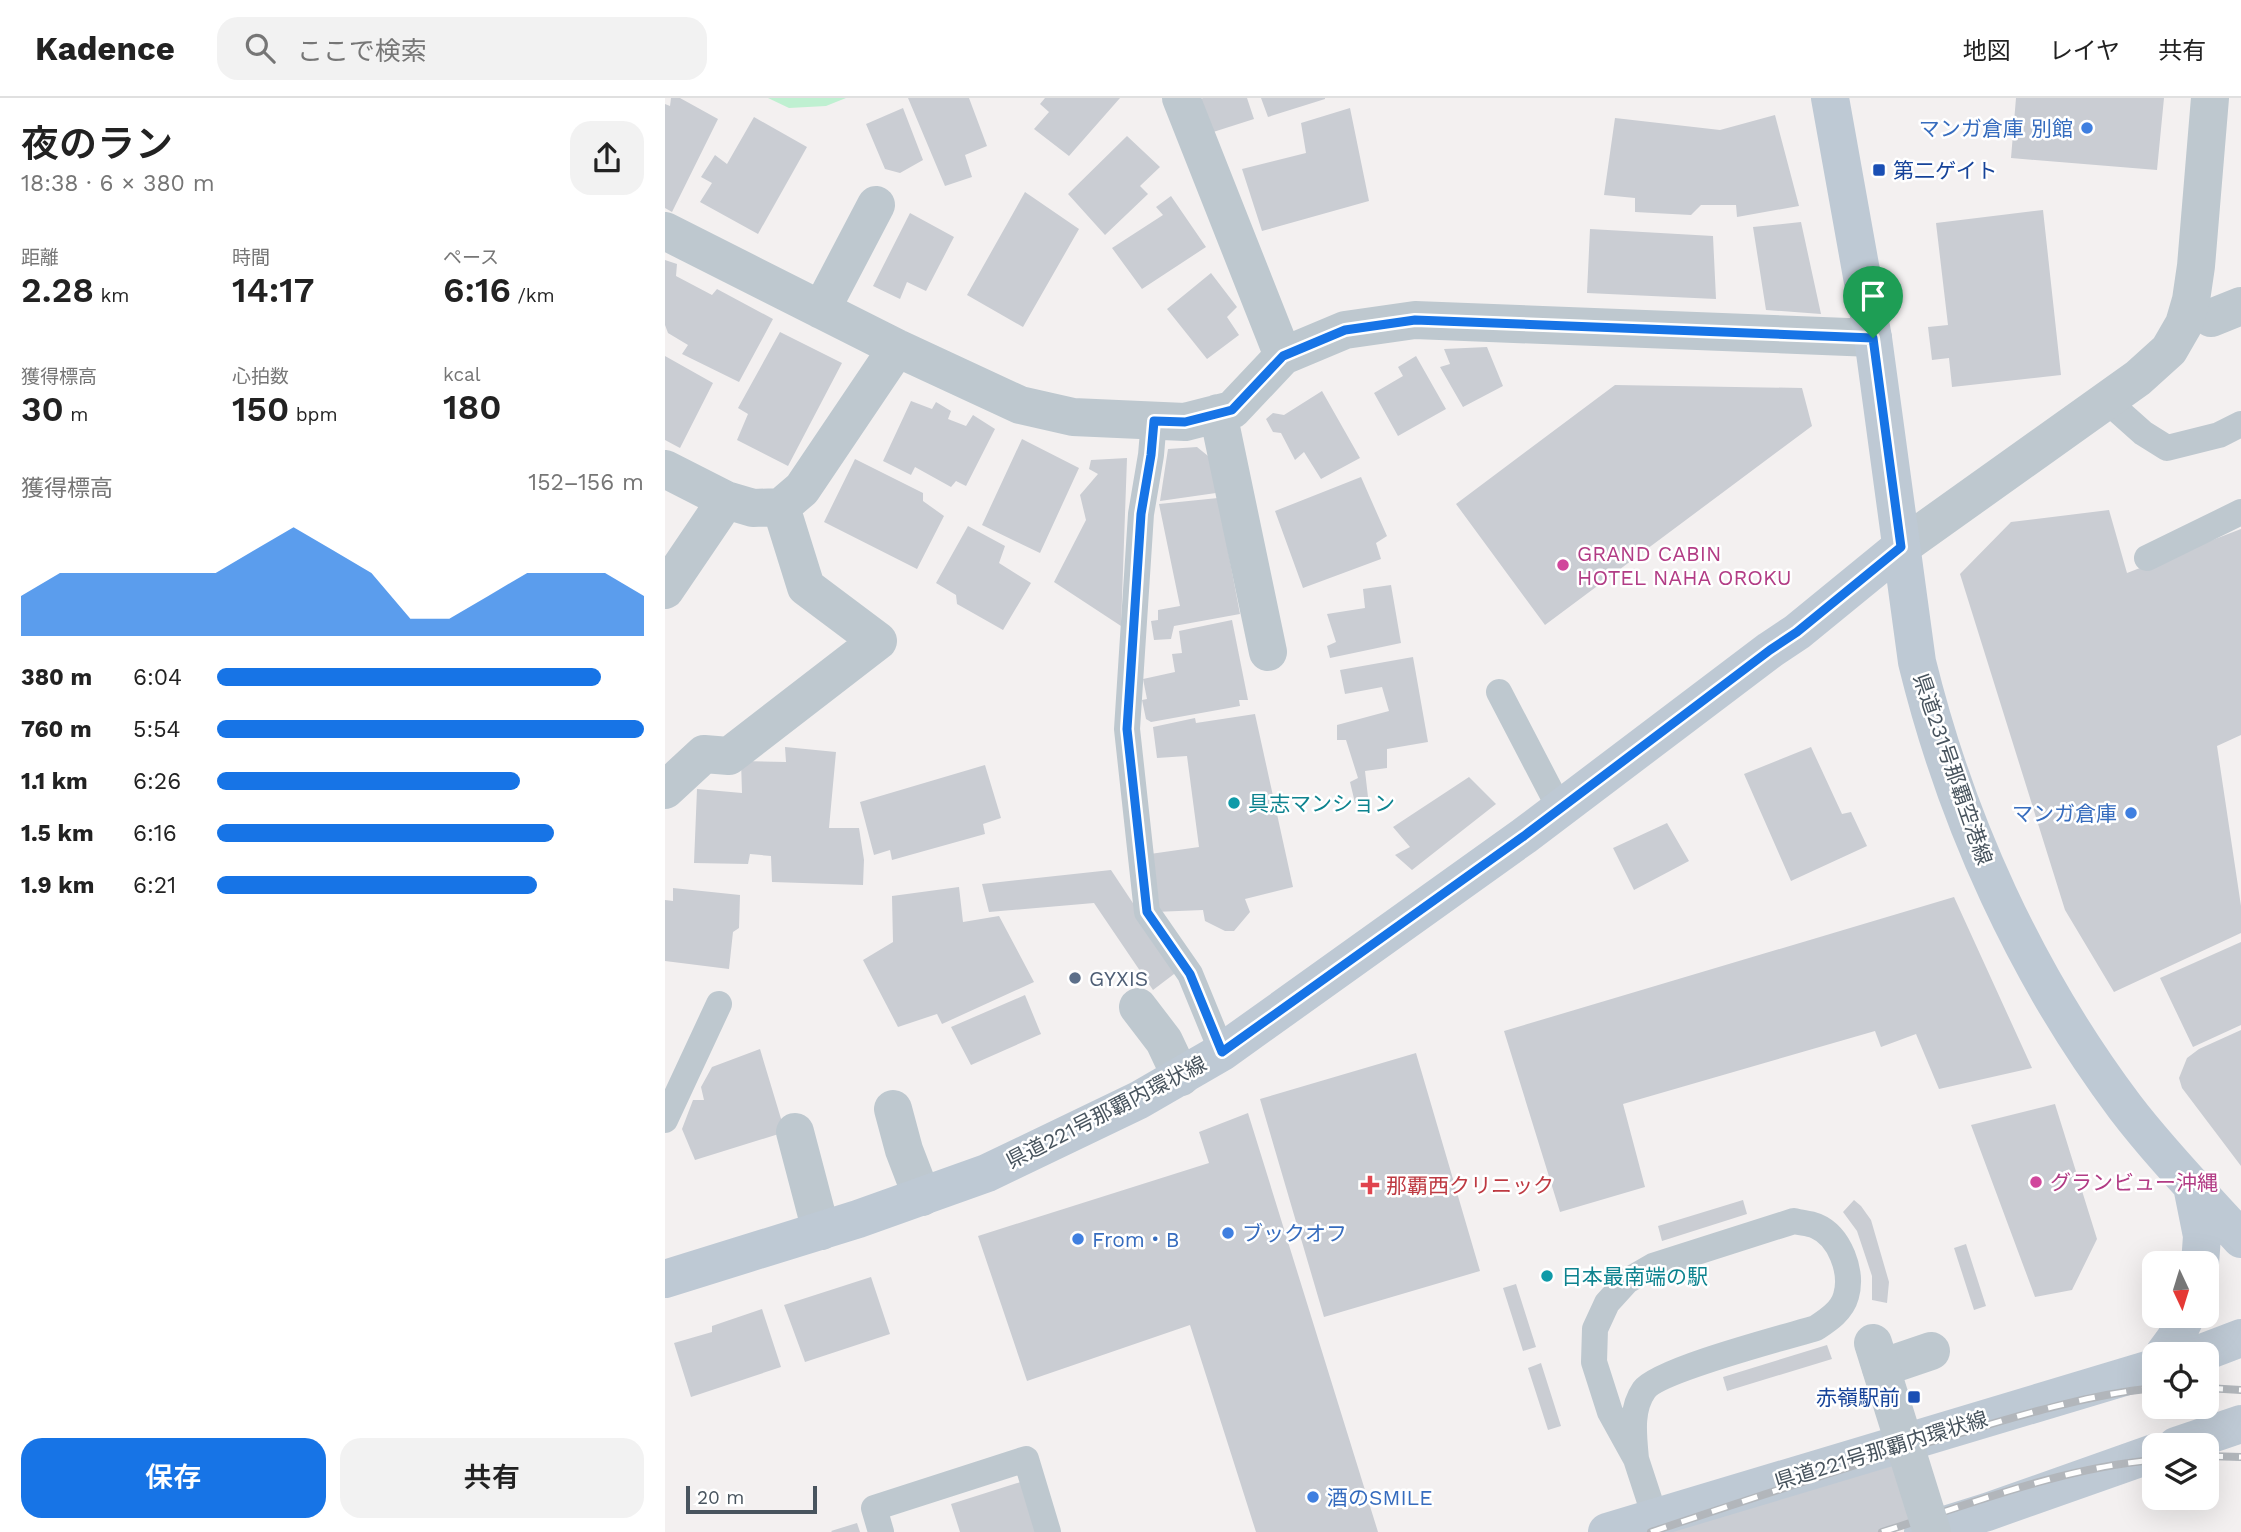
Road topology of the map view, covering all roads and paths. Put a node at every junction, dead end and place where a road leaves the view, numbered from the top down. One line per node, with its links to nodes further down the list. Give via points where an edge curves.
1 (1181, 98): 9 (street)
2 (1830, 98): 7 (main road, 県道231号那覇空港線)
3 (2210, 98): 10 (street, via 2196,266 2184,324 2169,349)
4 (876, 205): 6 (street)
5 (665, 231): 6 (street)
6 (821, 310): 8 (street)
7 (1873, 338): 9 (street, via 1415,320 1345,330); 18 (main road, 県道231号那覇空港線)
8 (897, 348): 12 (street, via 1020,405 1073,417); 16 (street, via 802,489)
9 (1283, 356): 11 (street, via 1232,410)
10 (2106, 400): 13 (lane, via 2167,448 2219,435); 18 (street)
11 (1218, 413): 12 (street, via 1185,422); 21 (street)
12 (1154, 421): 27 (lane, via 1141,514 1127,729 1147,912 1190,974)
13 (2241, 424)
14 (665, 469): 15 (street)
15 (726, 500): 16 (street, via 753,508); 20 (street)
16 (781, 508): 23 (street, via 806,587 878,641 729,756 704,754)
17 (2241, 512): 19 (lane)
18 (1901, 547): 24 (main road, 県道221号那覇内環状線, via 1797,632); 32 (main road, 県道231号那覇空港線, via 1926,699 2001,900 2033,964 2093,1060 2127,1109)
19 (2147, 558)
20 (665, 590)
21 (1268, 652)
22 (1499, 692): 24 (lane)
23 (665, 790)
24 (1560, 809): 27 (main road, 県道221号那覇内環状線)
25 (719, 1004): 30 (lane)
26 (1138, 1007): 28 (street, via 1164,1041)
27 (1222, 1052): 28 (main road, 県道221号那覇内環状線)
28 (1181, 1077): 33 (main road, 県道221号那覇内環状線, via 987,1173)
29 (893, 1109): 33 (street)
30 (665, 1120)
31 (795, 1132): 34 (street)
32 (2193, 1186): 35 (main road, 県道231号那覇空港線); 36 (main road)
33 (922, 1197): 34 (main road, 県道221号那覇内環状線)
34 (821, 1231): 37 (main road, 県道221号那覇内環状線)
35 (2241, 1239)
36 (2201, 1251)
37 (665, 1279)
38 (2241, 1338): 39 (main road)
39 (2219, 1347)
40 (2241, 1349): 42 (main road)
41 (1931, 1351): 54 (street, bridge, via 1877,1355)
42 (2219, 1352)
43 (2142, 1372): 48 (main road, 県道221号那覇内環状線)
44 (2241, 1424): 45 (main road)
45 (2214, 1433)
46 (2142, 1458): 49 (main road)
47 (1636, 1459): 47 (lane, via 1610,1412 1594,1362 1595,1329 1607,1303 1627,1281 1653,1266 1794,1222 1817,1226 1834,1240 1848,1275 1846,1298 1835,1314 1816,1328 1681,1369 1646,1387 1633,1427); 48 (lane)
48 (1655, 1517): 52 (main road, 県道221号那覇内環状線)
49 (1990, 1522): 53 (main road)
50 (881, 1532): 51 (lane, via 874,1508 1026,1459)
51 (1048, 1532)
52 (1607, 1532)
53 (1923, 1532)
54 (1932, 1532)

